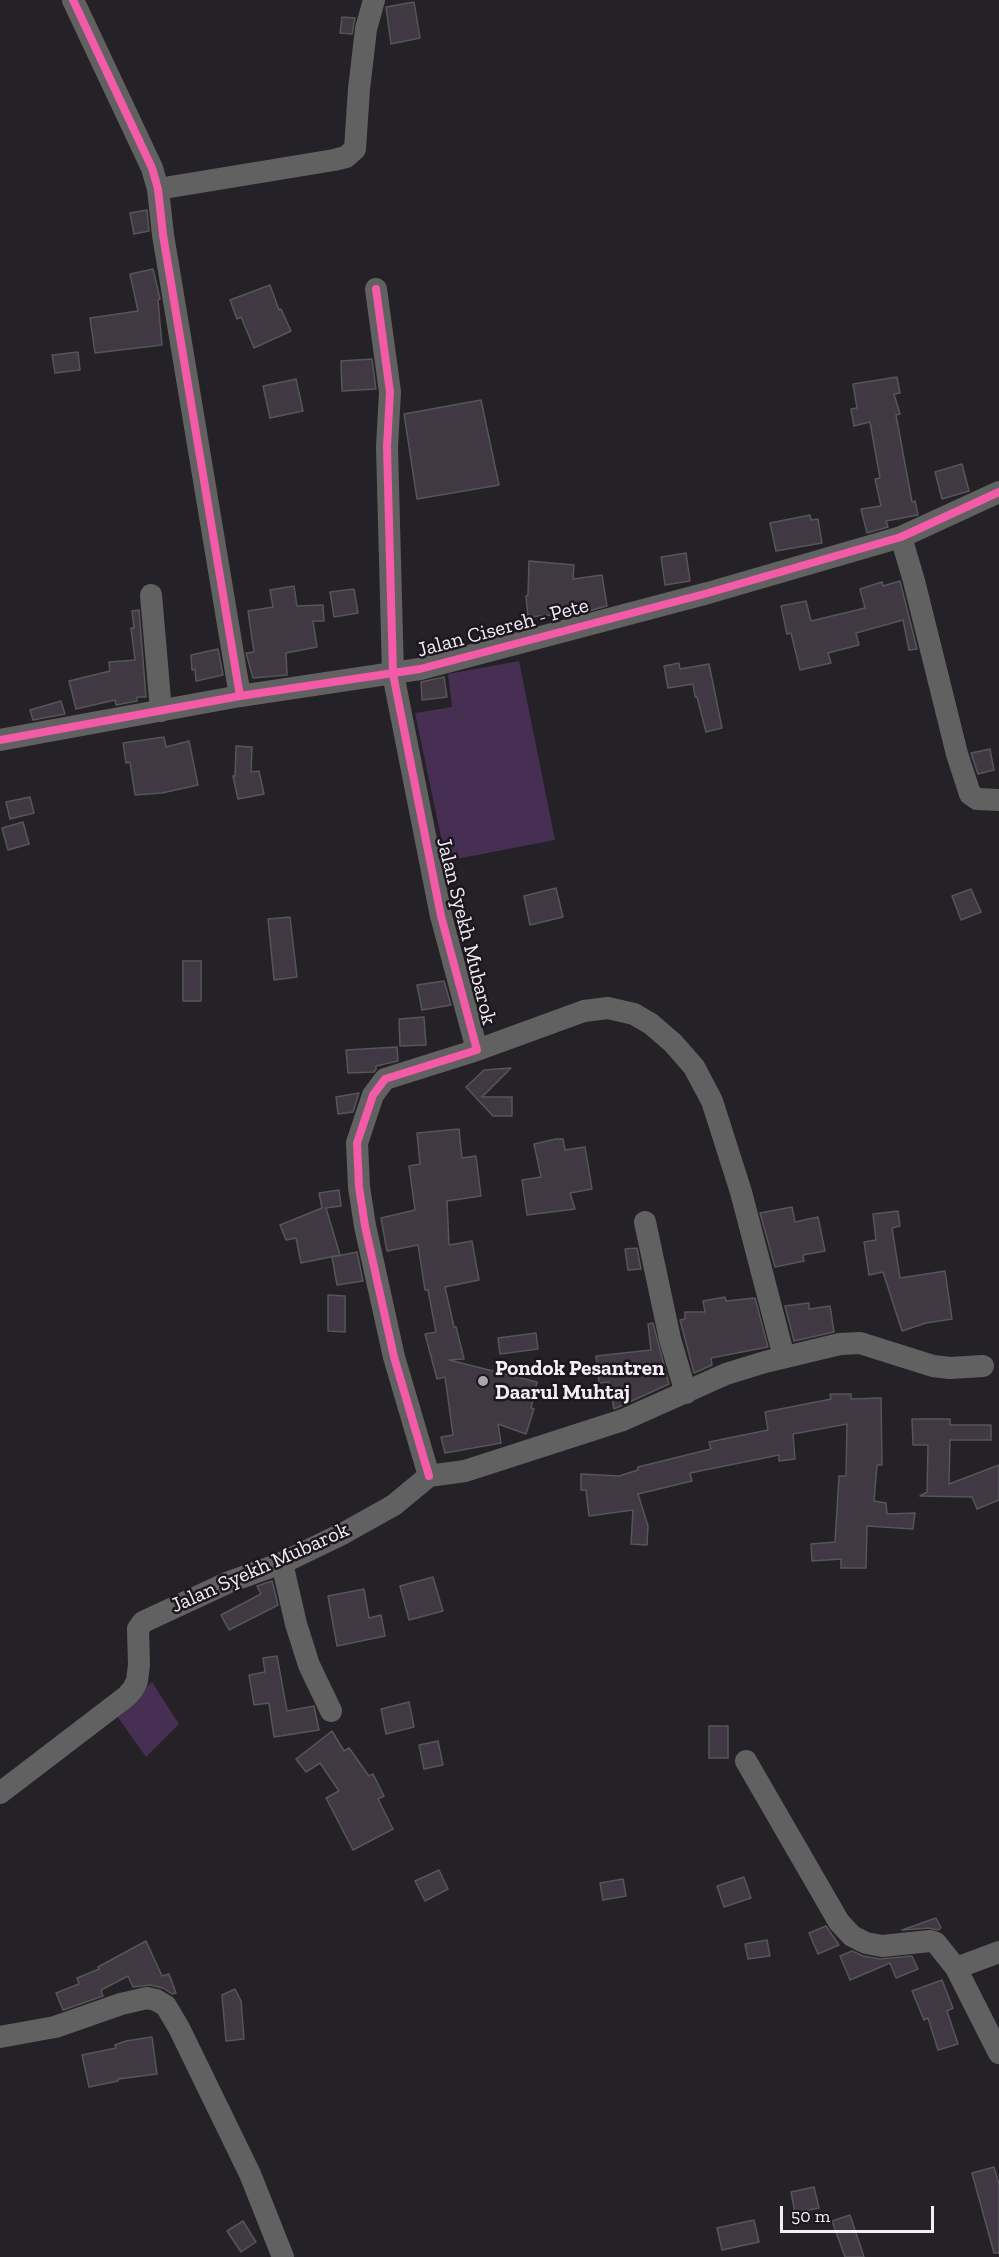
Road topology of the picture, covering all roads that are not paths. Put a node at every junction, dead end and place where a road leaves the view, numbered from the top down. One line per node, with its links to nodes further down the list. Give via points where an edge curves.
1 (73, 0): 3 (street, via 152,168)
2 (374, 0): 3 (street, via 366,29 356,149 334,160)
3 (158, 189): 9 (street, via 196,443)
4 (376, 289): 8 (street, Jalan Syekh Mubarok, via 390,392 387,447)
5 (999, 492): 6 (street, Jalan Cisereh - Pete)
6 (901, 537): 8 (street, Jalan Cisereh - Pete, via 708,593); 12 (street, via 970,794 977,799)
7 (151, 595): 10 (street)
8 (393, 674): 9 (street, Jalan Cisereh - Pete); 13 (street, Jalan Syekh Mubarok, via 441,916)
9 (240, 696): 10 (street, Jalan Cisereh - Pete)
10 (161, 711): 11 (street, Jalan Cisereh - Pete)
11 (0, 740)
12 (999, 800)
13 (477, 1050): 15 (street, via 584,1011 608,1008 634,1014 673,1043 694,1067 712,1101 741,1192); 18 (street, Jalan Syekh Mubarok, via 385,1079 373,1095 357,1143 365,1226 394,1357)
14 (645, 1222): 17 (street)
15 (784, 1357): 16 (street, via 860,1343 933,1366); 17 (street, via 726,1374)
16 (983, 1366)
17 (686, 1393): 18 (street, via 623,1420 476,1468)
18 (429, 1476): 19 (street, Jalan Syekh Mubarok, via 394,1504)
19 (282, 1563): 20 (street, via 309,1665); 22 (street, Jalan Syekh Mubarok, via 229,1582 143,1622 138,1629 139,1665 133,1689)
20 (331, 1711)
21 (746, 1761): 24 (street, via 839,1922 852,1936 882,1946 930,1941)
22 (0, 1793)
23 (999, 1952): 24 (street)
24 (956, 1968): 26 (street)
25 (0, 2037): 27 (street, via 55,2026 147,1998 166,2006 250,2174)
26 (999, 2053)
27 (283, 2257)

